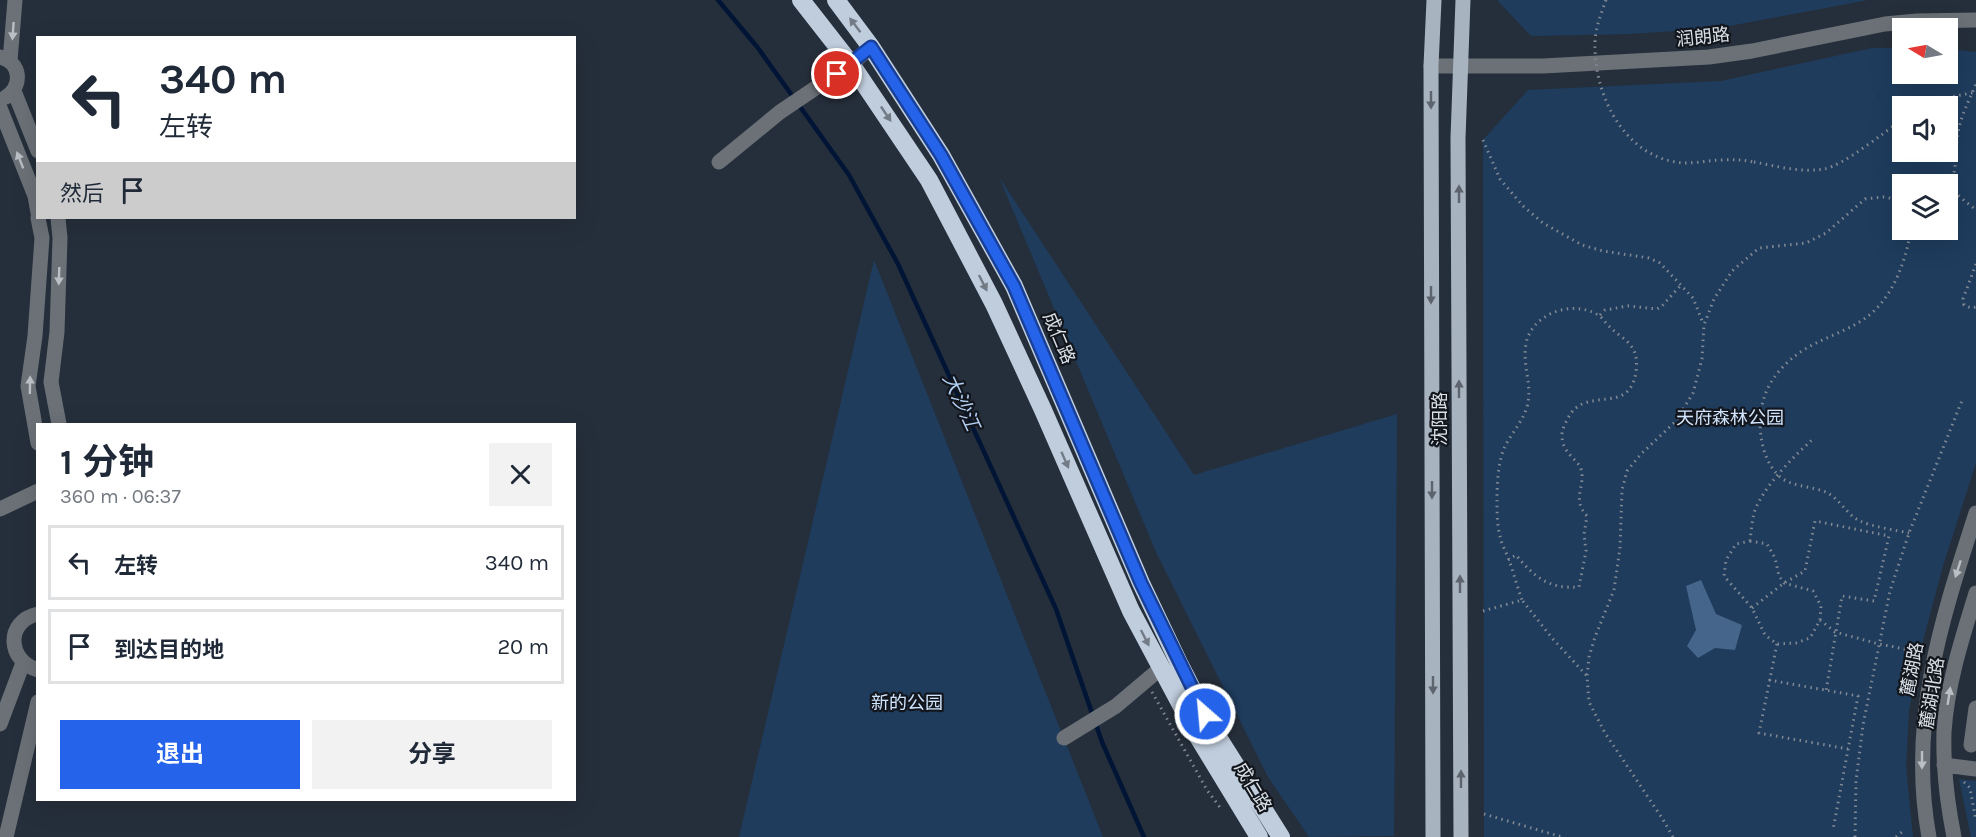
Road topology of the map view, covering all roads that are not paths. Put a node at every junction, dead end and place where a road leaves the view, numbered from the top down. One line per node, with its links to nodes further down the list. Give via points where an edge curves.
1 (15, 0): 8 (street, one-way to 8)
2 (801, 0): 9 (highway, 成仁路)
3 (836, 0): 7 (highway, 成仁路, one-way to 3)
4 (1434, 0): 10 (main road, 沈阳路)
5 (1463, 0): 11 (main road, 沈阳路)
6 (1976, 21): 11 (street, 润朗路, via 1885,24 1709,57)
7 (871, 47): 9 (street); 38 (highway, 成仁路, via 941,155 1014,286 1179,663 1214,731)
8 (5, 59): 12 (street, via 18,72 17,86)
9 (851, 64): 15 (street, via 780,112); 28 (highway, 成仁路, one-way to 28, via 929,180 961,240)
10 (1431, 66): 11 (street, 润朗路); 39 (main road, 沈阳路, one-way to 39)
11 (1460, 66): 40 (main road, 沈阳路, one-way to 11)
12 (7, 95): 14 (street)
13 (0, 108): 16 (street, one-way to 13)
14 (36, 147)
15 (719, 162)
16 (36, 202)
17 (38, 219): 20 (street, one-way to 17, via 28,386 42,238)
18 (58, 219): 19 (street, one-way to 19, via 57,332 51,382)
19 (59, 423)
20 (36, 432)
21 (36, 492): 22 (street)
22 (0, 509)
23 (1976, 513): 41 (street, 麓湖路, one-way to 41, via 1947,602 1924,708 1923,790)
24 (1976, 593): 34 (street, 麓湖北路, one-way to 24, via 1949,694)
25 (36, 616): 26 (street, via 25,620 15,633 14,649)
26 (23, 663): 27 (street); 31 (street)
27 (36, 669)
28 (1161, 669): 32 (street, via 1116,705); 37 (highway, 成仁路)
29 (1976, 708): 33 (street)
30 (36, 710): 36 (street)
31 (0, 724)
32 (1064, 738)
33 (1971, 745)
34 (1944, 765): 35 (street); 42 (street, 麓湖北路)
35 (1976, 769)
36 (6, 837)
37 (1259, 837)
38 (1281, 837)
39 (1433, 837)
40 (1461, 837)
41 (1929, 837)
42 (1954, 837)

